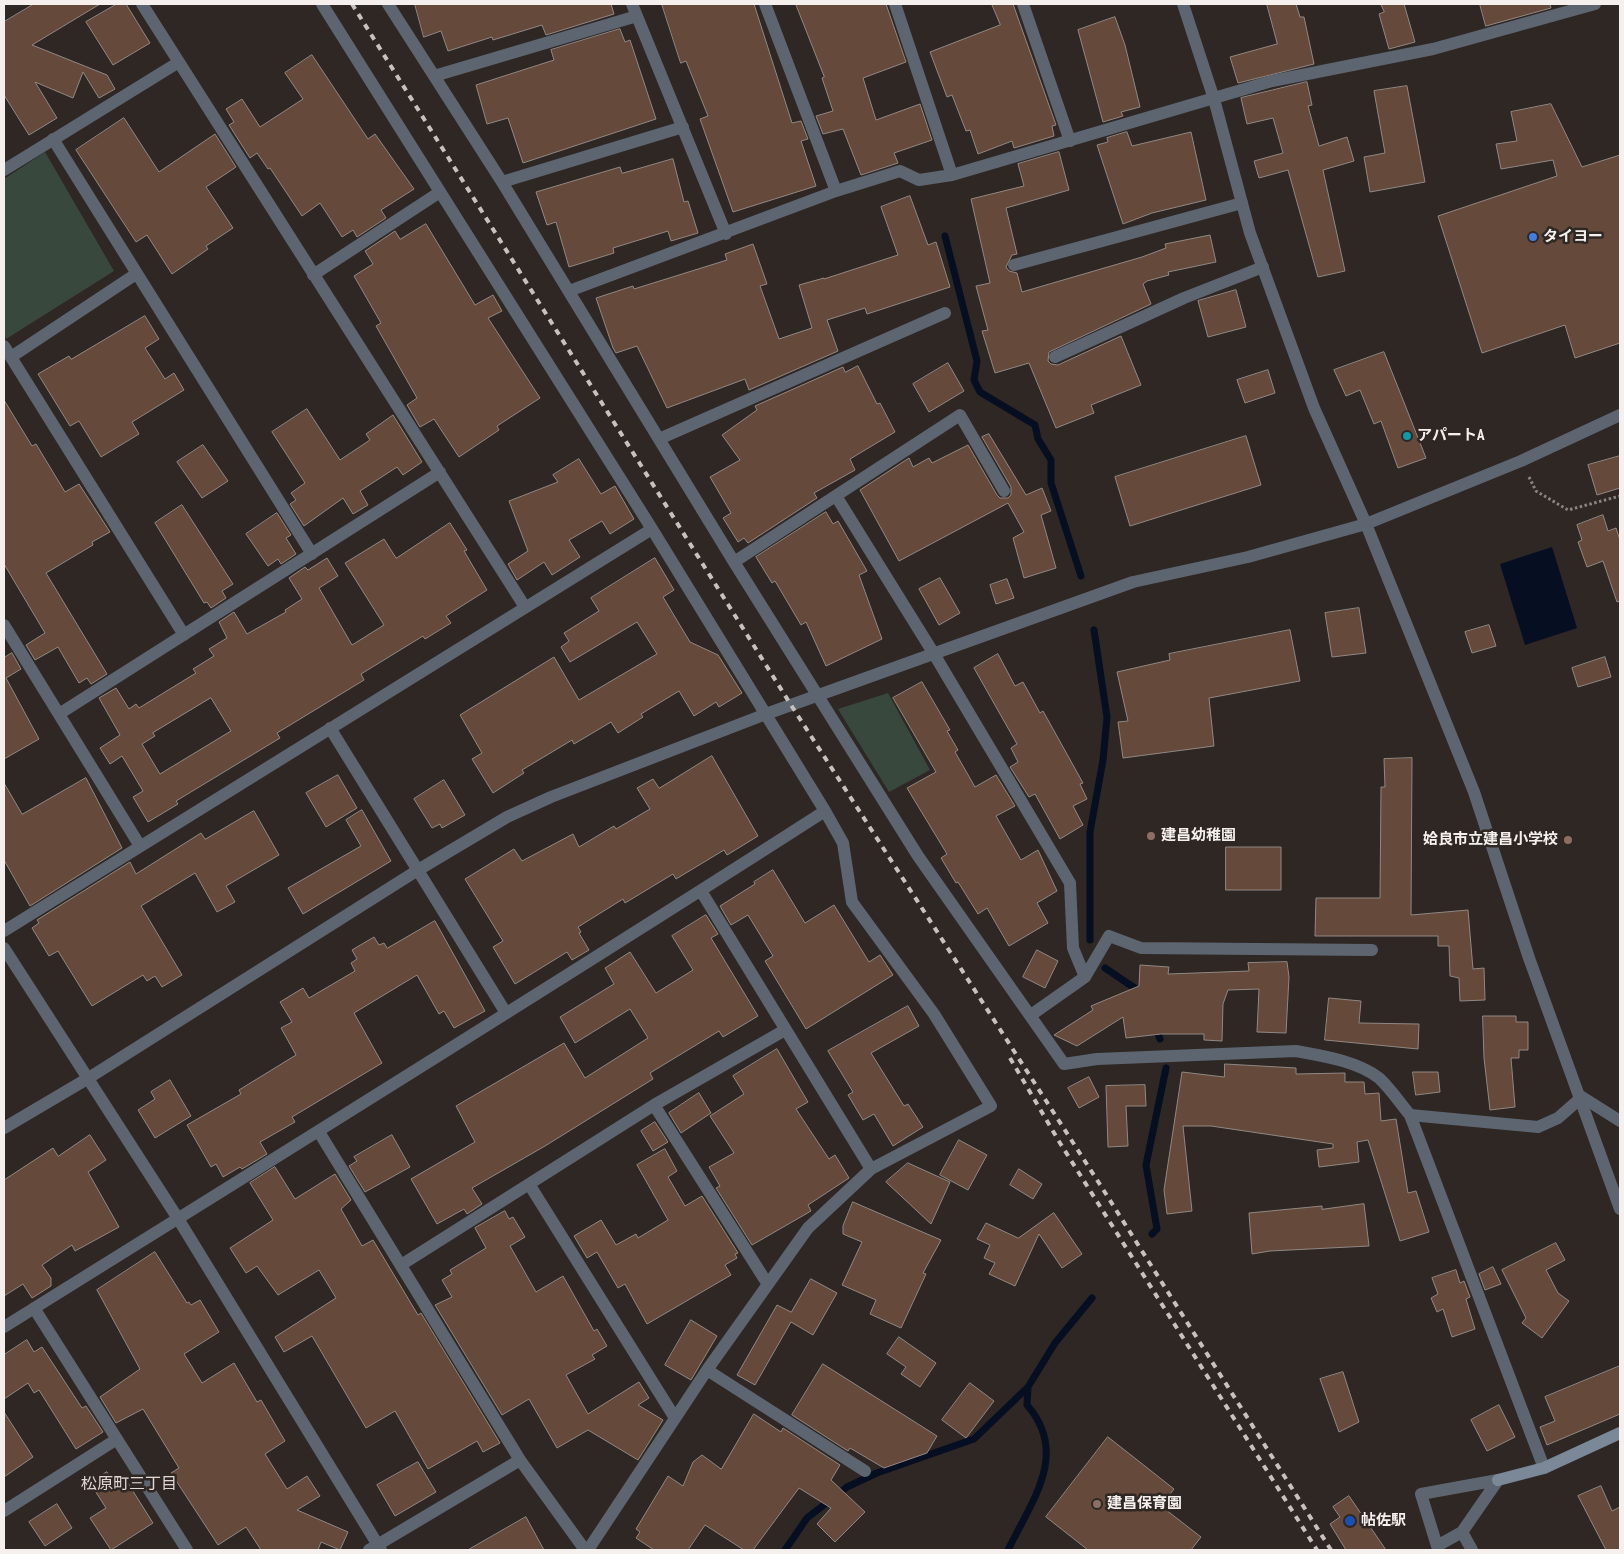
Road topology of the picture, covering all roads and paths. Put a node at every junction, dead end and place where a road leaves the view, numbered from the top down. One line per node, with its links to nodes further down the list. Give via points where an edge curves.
1 (142, 4): 10 (street)
2 (322, 4): 20 (street)
3 (388, 4): 11 (street)
4 (765, 4): 19 (street)
5 (895, 4): 17 (street)
6 (1023, 4): 15 (street)
7 (1183, 4): 12 (street)
8 (1595, 4): 12 (street, via 1433,49 1272,81)
9 (635, 10): 11 (street); 13 (street)
10 (179, 62): 14 (street); 26 (street)
11 (434, 76): 18 (street)
12 (1214, 99): 15 (street); 21 (street)
13 (683, 127): 18 (street); 22 (street)
14 (53, 139): 16 (street); 25 (street)
15 (1070, 142): 17 (street)
16 (4, 170)
17 (952, 175): 19 (street, via 919,180 900,171)
18 (502, 182): 27 (street)
19 (836, 191): 22 (street)
20 (440, 192): 26 (street); 39 (street)
21 (1242, 203): 23 (street); 24 (street)
22 (726, 234): 27 (street)
23 (1014, 265)
24 (1263, 267): 30 (street, via 1184,298); 38 (street, via 1314,408)
25 (136, 274): 29 (street); 40 (street)
26 (313, 275): 34 (street)
27 (569, 291): 32 (street)
28 (945, 313): 32 (street)
29 (7, 352): 44 (street)
30 (1055, 357)
31 (1620, 415): 33 (street)
32 (659, 440): 41 (street)
33 (1521, 461): 37 (path, via 1536,491 1568,510); 38 (street)
34 (440, 472): 40 (street); 42 (street)
35 (1004, 491): 36 (street, via 960,415)
36 (836, 496): 41 (street); 45 (street)
37 (1620, 496)
38 (1366, 524): 45 (street, via 1248,557 1132,582); 62 (street, via 1474,792 1529,958)
39 (652, 529): 42 (street); 48 (street)
40 (312, 554): 44 (street)
41 (734, 562): 46 (street)
42 (526, 607): 49 (street)
43 (4, 626): 47 (street)
44 (184, 635): 47 (street)
45 (934, 654): 46 (street); 57 (street, via 1070,883 1073,948)
46 (819, 696): 48 (street); 59 (street, via 918,856)
47 (59, 714): 51 (street)
48 (766, 714): 50 (street); 52 (street, via 542,801 507,817)
49 (330, 728): 51 (street); 52 (street)
50 (825, 811): 53 (street); 68 (street, via 843,844 852,902 934,1014 990,1106)
51 (140, 846): 54 (street)
52 (418, 870): 58 (street); 61 (street)
53 (701, 891): 58 (street); 60 (street)
54 (4, 931)
55 (4, 948): 61 (street)
56 (1372, 950): 57 (street, via 1141,948 1109,936)
57 (1085, 977): 59 (street)
58 (506, 1013): 67 (street)
59 (1030, 1015): 64 (street, via 1064,1064 1097,1059 1296,1051 1360,1068 1379,1079)
60 (785, 1030): 63 (street); 68 (street)
61 (87, 1079): 66 (street); 71 (street)
62 (1582, 1098): 64 (street, via 1558,1118 1538,1127); 65 (street); 70 (street)
63 (654, 1105): 69 (street); 73 (street)
64 (1410, 1114): 81 (street)
65 (1620, 1121)
66 (4, 1128)
67 (319, 1132): 71 (street); 72 (street)
68 (871, 1169): 73 (street, via 808,1228)
69 (529, 1184): 72 (street); 77 (street)
70 (1620, 1209)
71 (177, 1217): 74 (street); 86 (street)
72 (401, 1265): 80 (street)
73 (767, 1283): 76 (street)
74 (34, 1308): 75 (street); 79 (street)
75 (4, 1327)
76 (708, 1370): 77 (street); 82 (street)
77 (675, 1418): 88 (street)
78 (1620, 1433): 81 (main road)
79 (117, 1439): 84 (street); 87 (street)
80 (520, 1460): 86 (street); 88 (street)
81 (1544, 1468): 83 (main road)
82 (866, 1471)
83 (1498, 1480): 85 (street); 85 (street, via 1420,1494 1438,1546)
84 (4, 1511)
85 (1462, 1532): 89 (street)
86 (376, 1548)
87 (187, 1550)
88 (586, 1550)
89 (1472, 1550)

